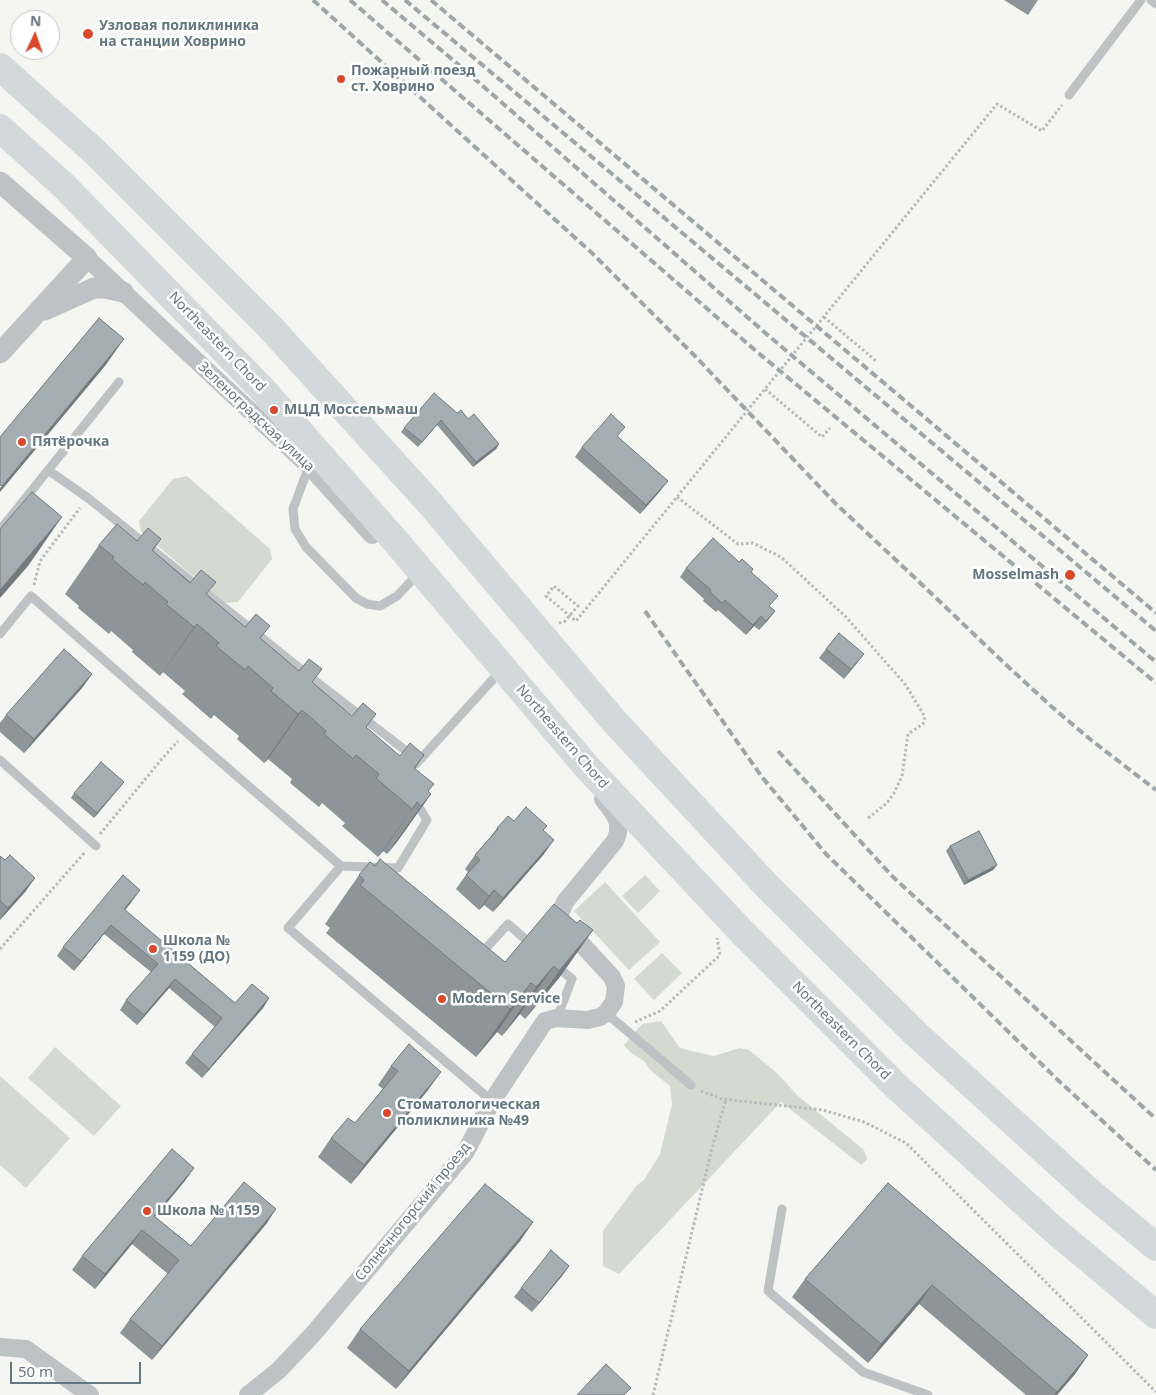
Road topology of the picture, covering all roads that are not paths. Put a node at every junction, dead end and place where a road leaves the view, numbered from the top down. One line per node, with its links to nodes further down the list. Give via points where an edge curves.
1 (1141, 0): 5 (lane)
2 (1151, 0): 3 (lane)
3 (1156, 4)
4 (0, 67): 31 (main road, via 95,152 270,326 428,501 614,721 766,885 916,1034 1091,1193)
5 (1069, 95)
6 (0, 128): 32 (main road, Northeastern Chord, via 64,186 264,390 586,766 742,932 896,1086 1053,1229)
7 (0, 182): 8 (street, Зеленоградская улица)
8 (87, 258): 9 (street, Зеленоградская улица); 10 (street)
9 (124, 292): 10 (street, via 94,288); 13 (street, Зеленоградская улица)
10 (34, 316): 11 (street)
11 (0, 353)
12 (119, 382): 14 (lane)
13 (312, 469): 16 (street, Зеленоградская улица); 16 (lane, via 306,474 294,509 295,529 306,547 356,598 367,604 380,606 397,596)
14 (48, 470): 15 (lane); 20 (lane, via 88,498 318,684)
15 (0, 530)
16 (413, 579): 18 (street, Зеленоградская улица)
17 (0, 634): 24 (lane, via 31,596)
18 (495, 674): 20 (lane); 26 (street, via 613,812 618,822 615,841 565,902 560,918 612,977 616,986 614,1002)
19 (0, 760): 23 (lane)
20 (419, 760): 21 (lane)
21 (408, 773)
22 (408, 788): 24 (lane, via 427,820 395,872)
23 (96, 846)
24 (341, 866): 29 (lane, via 288,928)
25 (466, 956): 27 (lane, via 474,962 508,924 572,979)
26 (606, 1012): 27 (street, via 588,1020); 28 (lane)
27 (557, 1018): 29 (street, Солнечногорский проезд, via 545,1021)
28 (695, 1088)
29 (492, 1102): 35 (street, Солнечногорский проезд, via 465,1153 314,1332 279,1370)
30 (782, 1208): 36 (lane, via 768,1291 862,1372)
31 (1156, 1247)
32 (1156, 1314)
33 (0, 1347): 34 (street, via 26,1349)
34 (90, 1395)
35 (248, 1395)
36 (928, 1395)

